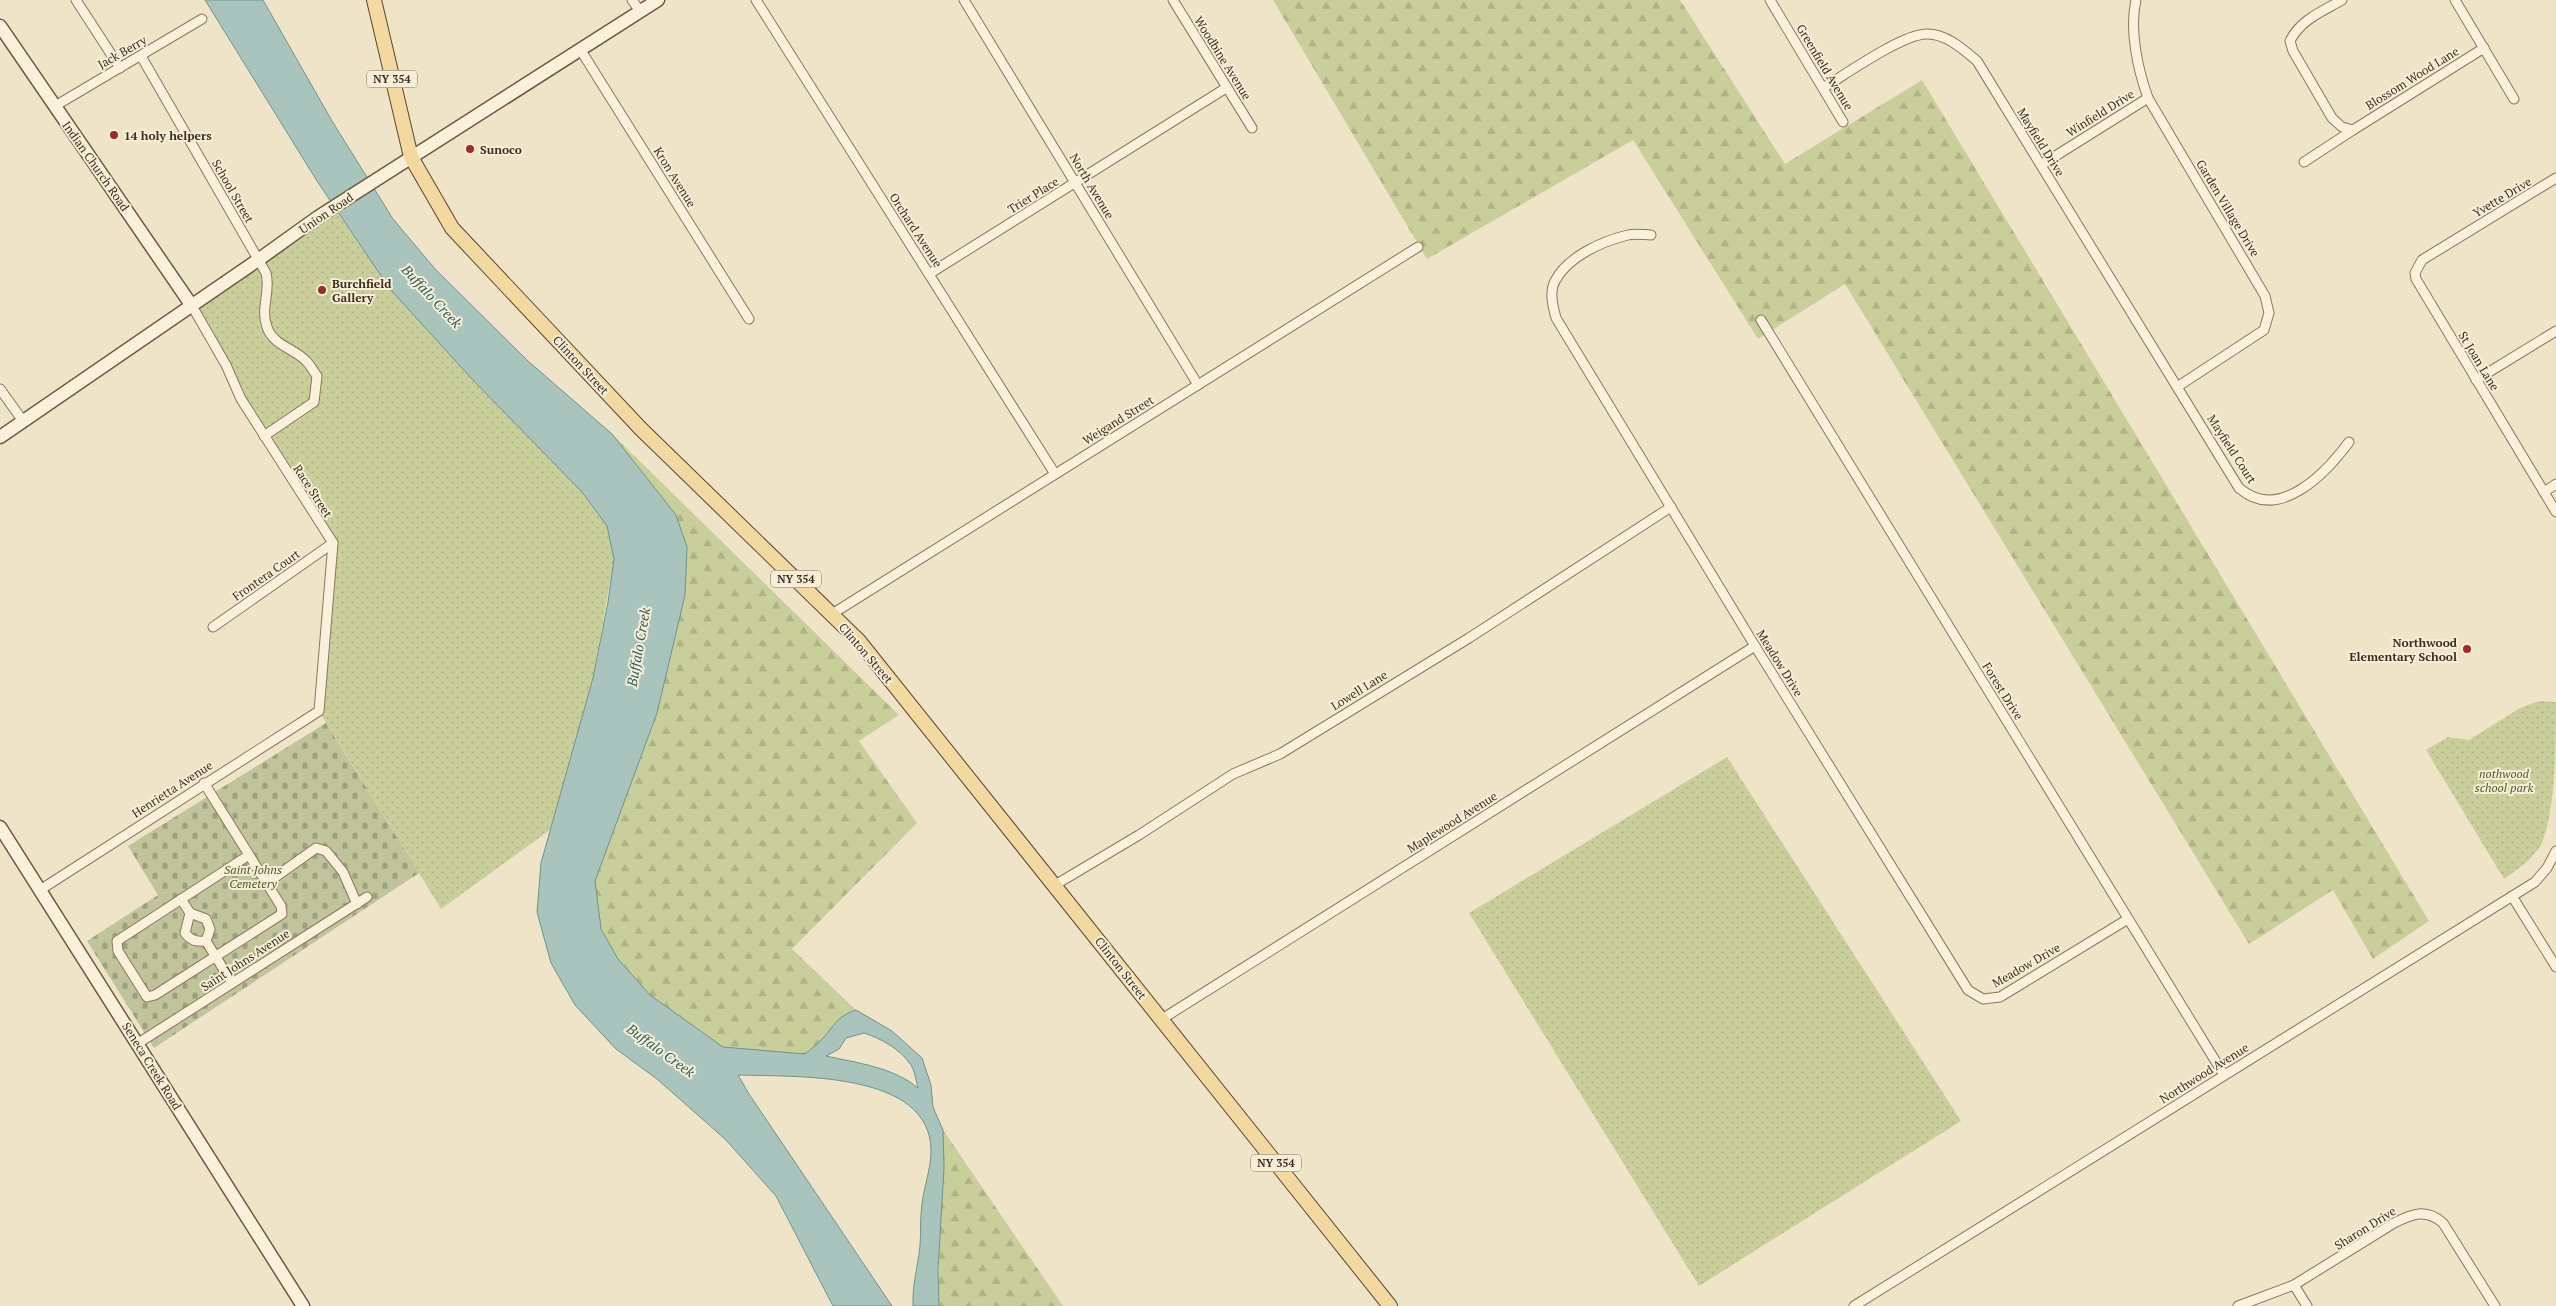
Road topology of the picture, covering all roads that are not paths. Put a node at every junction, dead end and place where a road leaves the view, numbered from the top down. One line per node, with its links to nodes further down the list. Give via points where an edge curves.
1 (76, 0): 18 (street)
2 (374, 0): 27 (main road, Clinton Street / NY 354)
3 (632, 0): 12 (street)
4 (658, 0): 12 (street, Union Road)
5 (756, 0): 36 (street, Orchard Avenue)
6 (964, 0): 31 (street, North Avenue)
7 (1173, 0): 19 (street, Woodbine Avenue)
8 (1770, 0): 20 (street, Greenfield Avenue)
9 (2136, 0): 21 (street, Garden Village Drive, via 2138,68)
10 (2342, 0): 26 (street, via 2295,30 2290,41 2292,51 2332,118 2342,127)
11 (2455, 0): 15 (street)
12 (640, 11): 16 (street, Union Road)
13 (202, 20): 17 (street, Jack Berry)
14 (0, 26): 23 (street, Indian Church Road)
15 (2484, 48): 22 (street); 26 (street, Blossom Wood Lane)
16 (580, 49): 27 (street, Union Road); 38 (street, Kron Avenue)
17 (141, 56): 18 (street, Jack Berry); 35 (street, School Street)
18 (120, 68): 23 (street, Jack Berry)
19 (1226, 88): 25 (street, Woodbine Avenue); 31 (street, Trier Place)
20 (1823, 88): 24 (street, Greenfield Avenue); 29 (street, Mayfield Drive, via 1910,38 1927,34 1941,37 1961,47 1977,61)
21 (2148, 98): 29 (street, Winfield Drive); 43 (street, Garden Village Drive, via 2269,306 2264,330)
22 (2514, 99)
23 (55, 106): 37 (street, Indian Church Road)
24 (1843, 122)
25 (1252, 128)
26 (2353, 130): 28 (street, Blossom Wood Lane)
27 (411, 158): 35 (street, Union Road); 55 (main road, Clinton Street / NY 354, via 452,228 641,429)
28 (2304, 162)
29 (2040, 165): 43 (street, Mayfield Drive)
30 (2556, 178): 33 (street, Yvette Drive)
31 (1076, 183): 36 (street, Trier Place); 42 (street, North Avenue)
32 (1651, 235): 52 (street, Meadow Drive, via 1630,234 1597,246 1568,264 1554,282 1552,301 1556,318)
33 (2461, 236): 41 (street, St Joan Lane, via 2422,260 2415,273)
34 (1418, 247): 42 (street, Weigand Street)
35 (258, 260): 37 (street, Union Road); 46 (street, School Street, via 268,279 264,307 267,328 281,346 305,360 317,376 314,402)
36 (929, 274): 49 (street, Orchard Avenue)
37 (192, 306): 45 (street, Union Road); 46 (street, Race Street)
38 (748, 319)
39 (1761, 320): 70 (street, Forest Drive)
40 (2556, 331): 41 (street)
41 (2476, 380): 51 (street, St Joan Lane)
42 (1198, 385): 49 (street, Weigand Street)
43 (2177, 387): 48 (street, Mayfield Court, via 2239,488 2257,500 2283,498 2296,492 2330,467)
44 (0, 389): 45 (street)
45 (23, 421): 47 (street, Union Road)
46 (264, 436): 54 (street, Race Street)
47 (0, 437)
48 (2349, 442)
49 (1055, 474): 55 (street, Weigand Street)
50 (2556, 484): 51 (street)
51 (2544, 492): 53 (street, St Joan Lane)
52 (1671, 507): 57 (street, Meadow Drive); 63 (street, Lowell Lane, via 1469,638 1280,754 1234,774)
53 (2556, 512)
54 (333, 543): 56 (street, Frontera Court); 58 (street, Henrietta Avenue, via 319,711)
55 (832, 614): 63 (main road, Clinton Street / NY 354, via 859,641)
56 (213, 627)
57 (1755, 646): 70 (street, Meadow Drive, via 1968,990 1983,999 2000,997); 75 (street, Maplewood Avenue)
58 (204, 783): 61 (street); 64 (street, Henrietta Avenue)
59 (0, 827): 64 (street, Seneca Creek Road)
60 (2556, 851): 65 (street, Northwood Avenue, via 2535,882)
61 (249, 855): 62 (street); 67 (street)
62 (267, 883): 68 (street, via 316,848 326,851 343,872); 72 (street, via 281,906 282,914)
63 (1055, 885): 75 (main road, Clinton Street / NY 354)
64 (40, 890): 76 (street, Seneca Creek Road)
65 (2512, 896): 73 (street); 77 (street, Northwood Avenue)
66 (367, 897): 68 (street, Saint Johns Avenue)
67 (180, 899): 69 (street); 72 (street, via 117,941 118,952 142,992 147,997 155,995)
68 (357, 904): 74 (street, Saint Johns Avenue)
69 (190, 913): 71 (street, via 206,919 210,929); 71 (street, via 185,933 190,939)
70 (2128, 919): 77 (street, Forest Drive)
71 (206, 941): 72 (street)
72 (216, 956): 74 (street)
73 (2556, 967)
74 (232, 984): 76 (street, Saint Johns Avenue)
75 (1162, 1019): 80 (main road, Clinton Street / NY 354)
76 (137, 1044): 79 (street, Seneca Creek Road)
77 (2224, 1075): 81 (street, Northwood Avenue)
78 (2294, 1285): 82 (street, Sharon Drive); 83 (street); 84 (street, Sharon Drive, via 2394,1223 2410,1215 2430,1214 2443,1223)
79 (303, 1306)
80 (1390, 1306)
81 (1854, 1306)
82 (2238, 1306)
83 (2307, 1306)
84 (2495, 1306)

